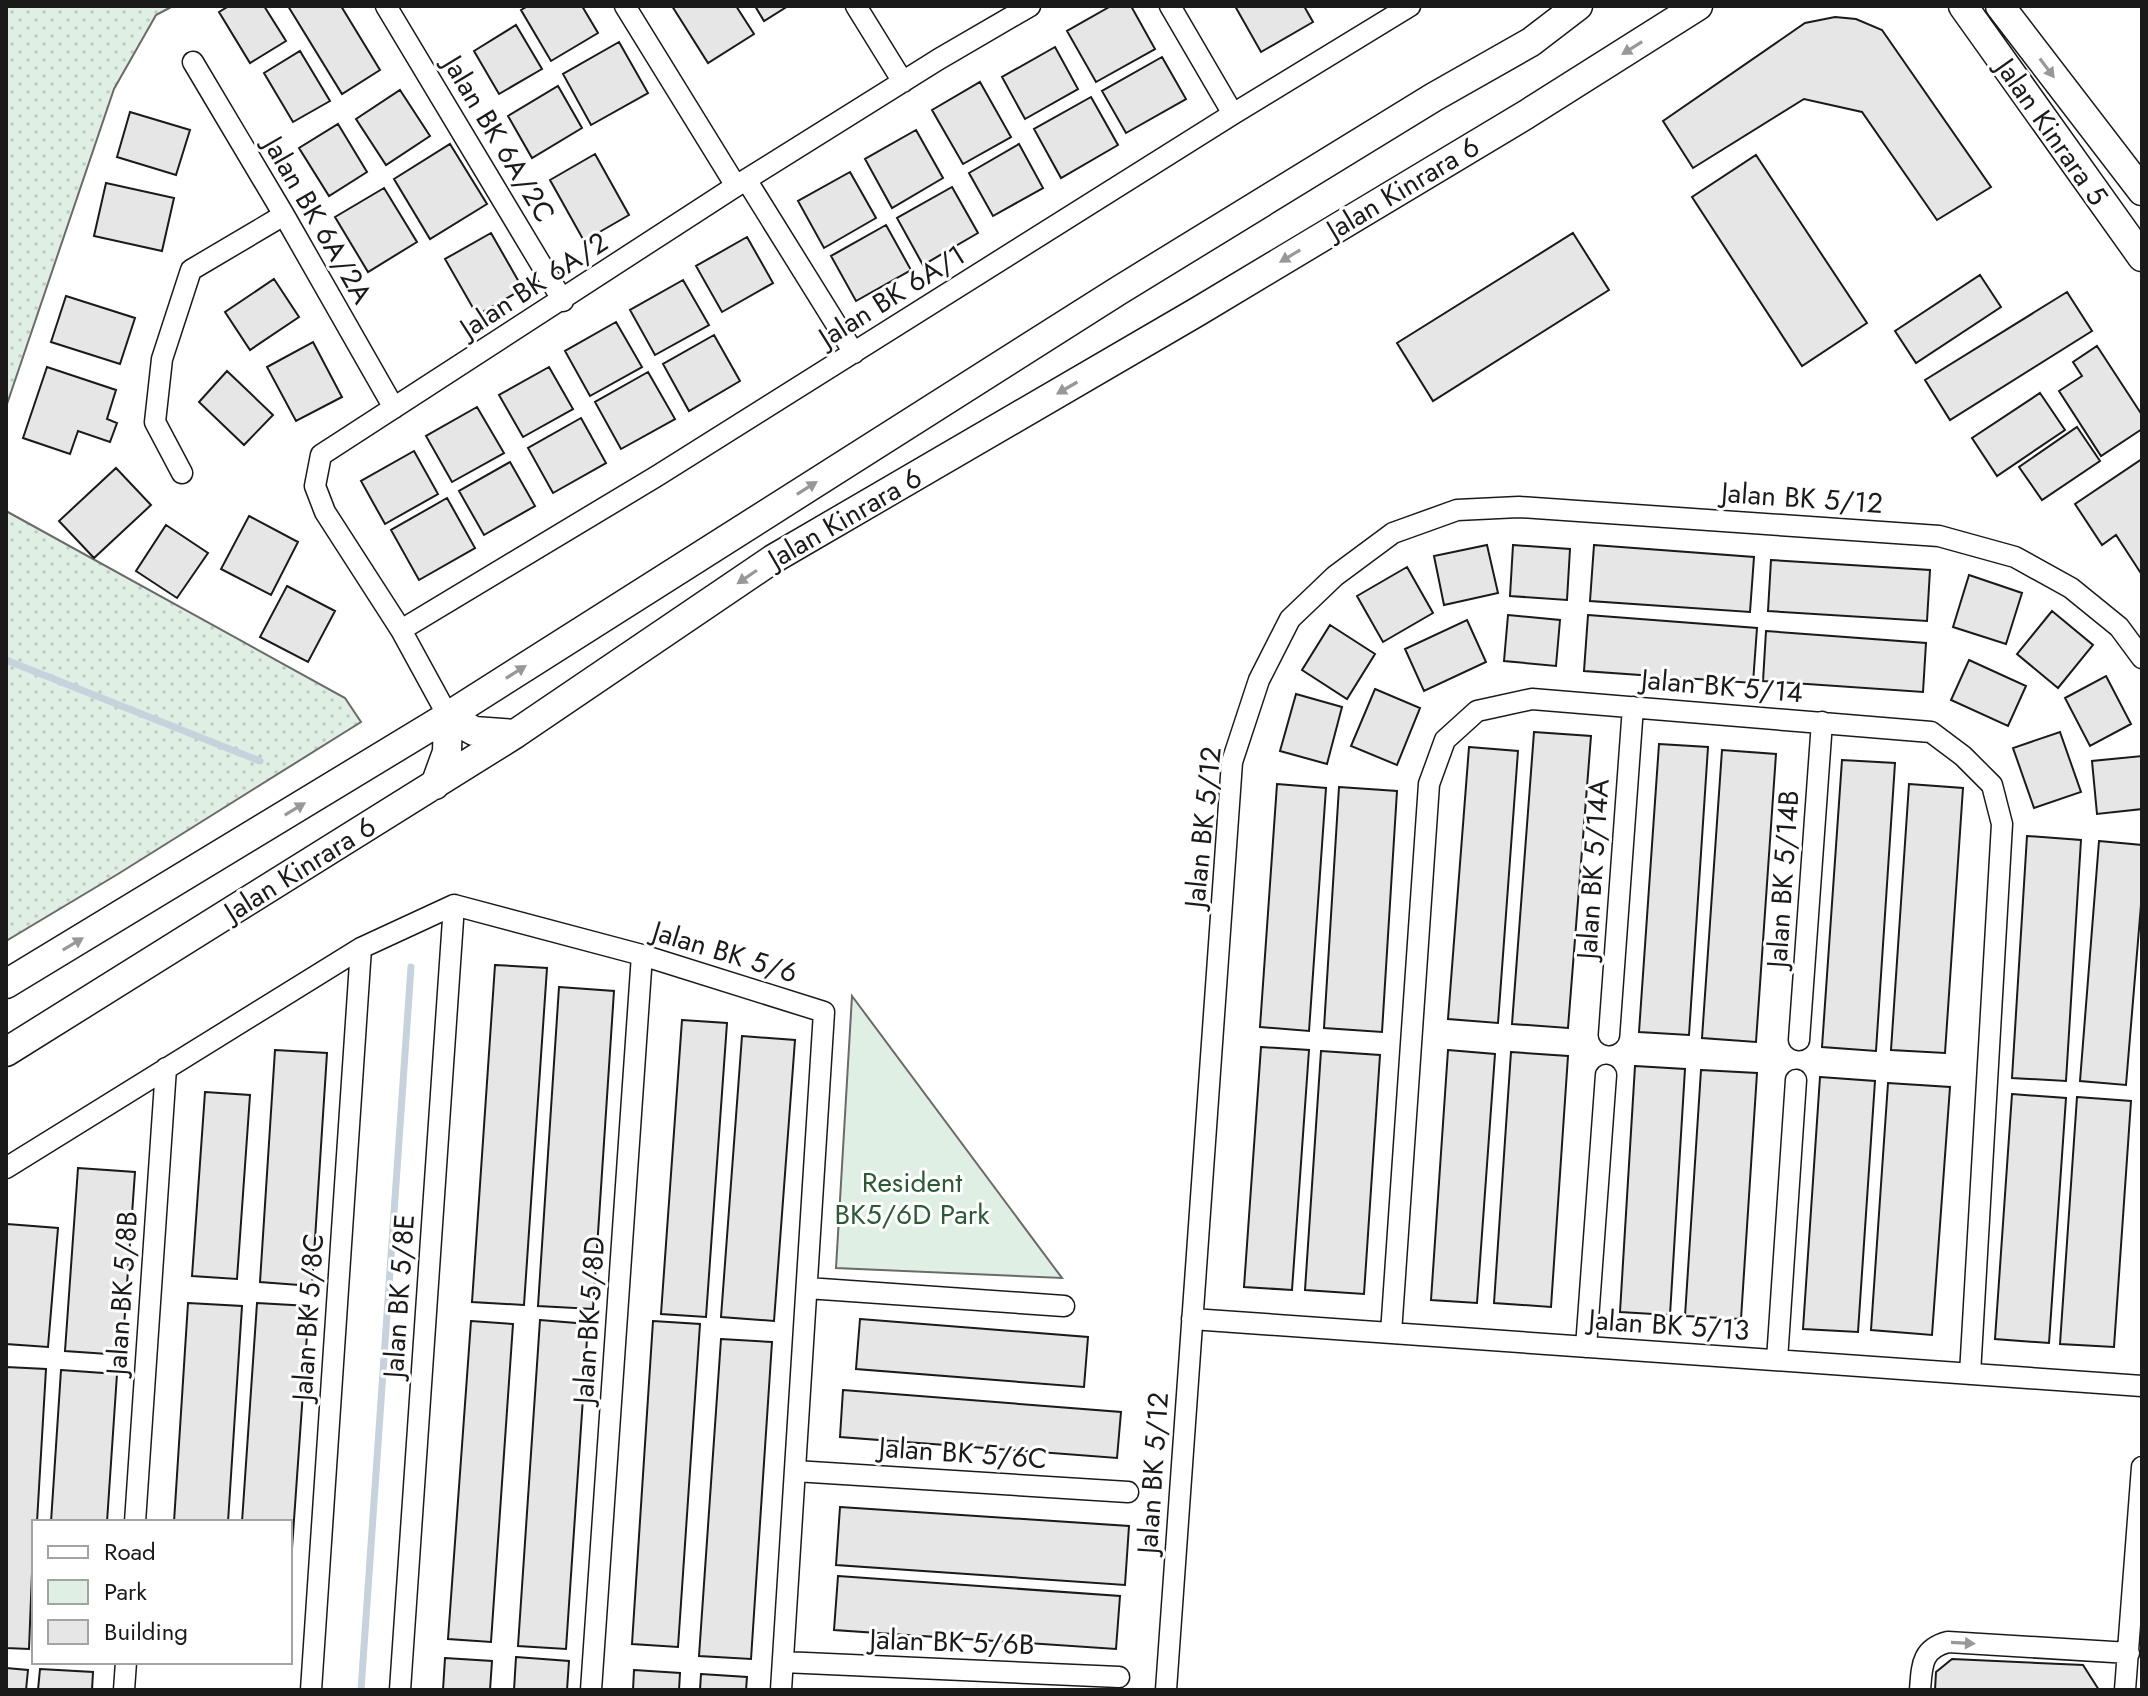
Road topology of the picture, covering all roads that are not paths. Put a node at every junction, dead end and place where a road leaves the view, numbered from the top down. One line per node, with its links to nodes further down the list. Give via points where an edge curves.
1 (386, 6): 18 (street, Jalan BK 6A/2C)
2 (625, 6): 14 (street)
3 (856, 6): 12 (street)
4 (1030, 6): 12 (street, Jalan BK 6A/2)
5 (1170, 6): 13 (street)
6 (1410, 6): 13 (street, Jalan BK 6A/1)
7 (1578, 6): 25 (main road, Jalan Kinrara 6, one-way to 7, via 1118,291 1531,42)
8 (1698, 6): 27 (main road, Jalan Kinrara 6, one-way to 27, via 1355,217 773,559)
9 (1963, 6): 17 (main road, Jalan Kinrara 5)
10 (2000, 6): 15 (main road, Jalan Kinrara 5, one-way to 15)
11 (193, 62): 16 (street, Jalan BK 6A/2A)
12 (903, 82): 14 (street, Jalan BK 6A/2)
13 (1233, 114): 19 (street, Jalan BK 6A/1)
14 (742, 184): 18 (street, Jalan BK 6A/2); 19 (street)
15 (2142, 191)
16 (284, 215): 20 (street, Jalan BK 6A/2A); 21 (street, via 191,270 162,359 155,422)
17 (2142, 257)
18 (563, 301): 20 (street, Jalan BK 6A/2)
19 (854, 353): 22 (street, Jalan BK 6A/1)
20 (394, 408): 22 (street, Jalan BK 6A/2, via 321,455 315,486 325,512)
21 (182, 473)
22 (401, 630): 25 (street, Jalan BK 6A/2)
23 (2142, 658): 42 (street, Jalan BK 5/12, via 2119,627 2071,588 2015,557 1939,536 1519,507 1457,510 1393,533 1335,576 1290,619 1259,680 1232,762)
24 (1633, 707): 26 (street, Jalan BK 5/14); 33 (street, Jalan BK 5/14A); 43 (street, Jalan BK 5/14, via 1532,699 1477,711 1445,740 1429,784)
25 (448, 716): 27 (main road, via 474,731); 28 (main road, via 447,752); 32 (main road, Jalan Kinrara 6, one-way to 25)
26 (1822, 722): 34 (street, Jalan BK 5/14B); 46 (street, Jalan BK 5/14, via 1931,732 1992,785 2002,824)
27 (515, 734): 28 (main road, Jalan Kinrara 6)
28 (435, 785): 35 (main road, Jalan Kinrara 6)
29 (454, 905): 30 (street); 31 (street, Jalan BK 5/6); 58 (street, Jalan BK 5/8E)
30 (361, 948): 36 (street); 57 (street, Jalan BK 5/8C)
31 (642, 955): 40 (street, Jalan BK 5/6, via 824,1012); 59 (street, Jalan BK 5/8D)
32 (6, 984)
33 (1609, 1035)
34 (1799, 1040)
35 (6, 1052)
36 (166, 1068): 39 (street); 51 (street, Jalan BK 5/8B)
37 (1606, 1075): 44 (street)
38 (1796, 1080): 45 (street)
39 (6, 1168)
40 (807, 1288): 41 (street); 49 (street, Jalan BK 5/6)
41 (1064, 1306)
42 (1192, 1319): 43 (street, Jalan BK 5/13); 61 (street, Jalan BK 5/12)
43 (1391, 1333): 44 (street, Jalan BK 5/13)
44 (1586, 1347): 45 (street, Jalan BK 5/13)
45 (1777, 1360): 46 (street, Jalan BK 5/13)
46 (1970, 1374): 47 (street, Jalan BK 5/13)
47 (2142, 1386)
48 (2142, 1467): 52 (street)
49 (795, 1471): 50 (street, Jalan BK 5/6C); 53 (street, Jalan BK 5/6)
50 (1128, 1492)
51 (135, 1520)
52 (2129, 1653): 62 (street, one-way to 52, via 1928,1651 1948,1642); 63 (street)
53 (783, 1662): 55 (street, Jalan BK 5/6B); 60 (street, Jalan BK 5/6)
54 (126, 1664): 56 (street)
55 (1119, 1677)
56 (124, 1690)
57 (311, 1690)
58 (400, 1690)
59 (591, 1690)
60 (781, 1690)
61 (1166, 1690)
62 (1920, 1690)
63 (2125, 1690)

